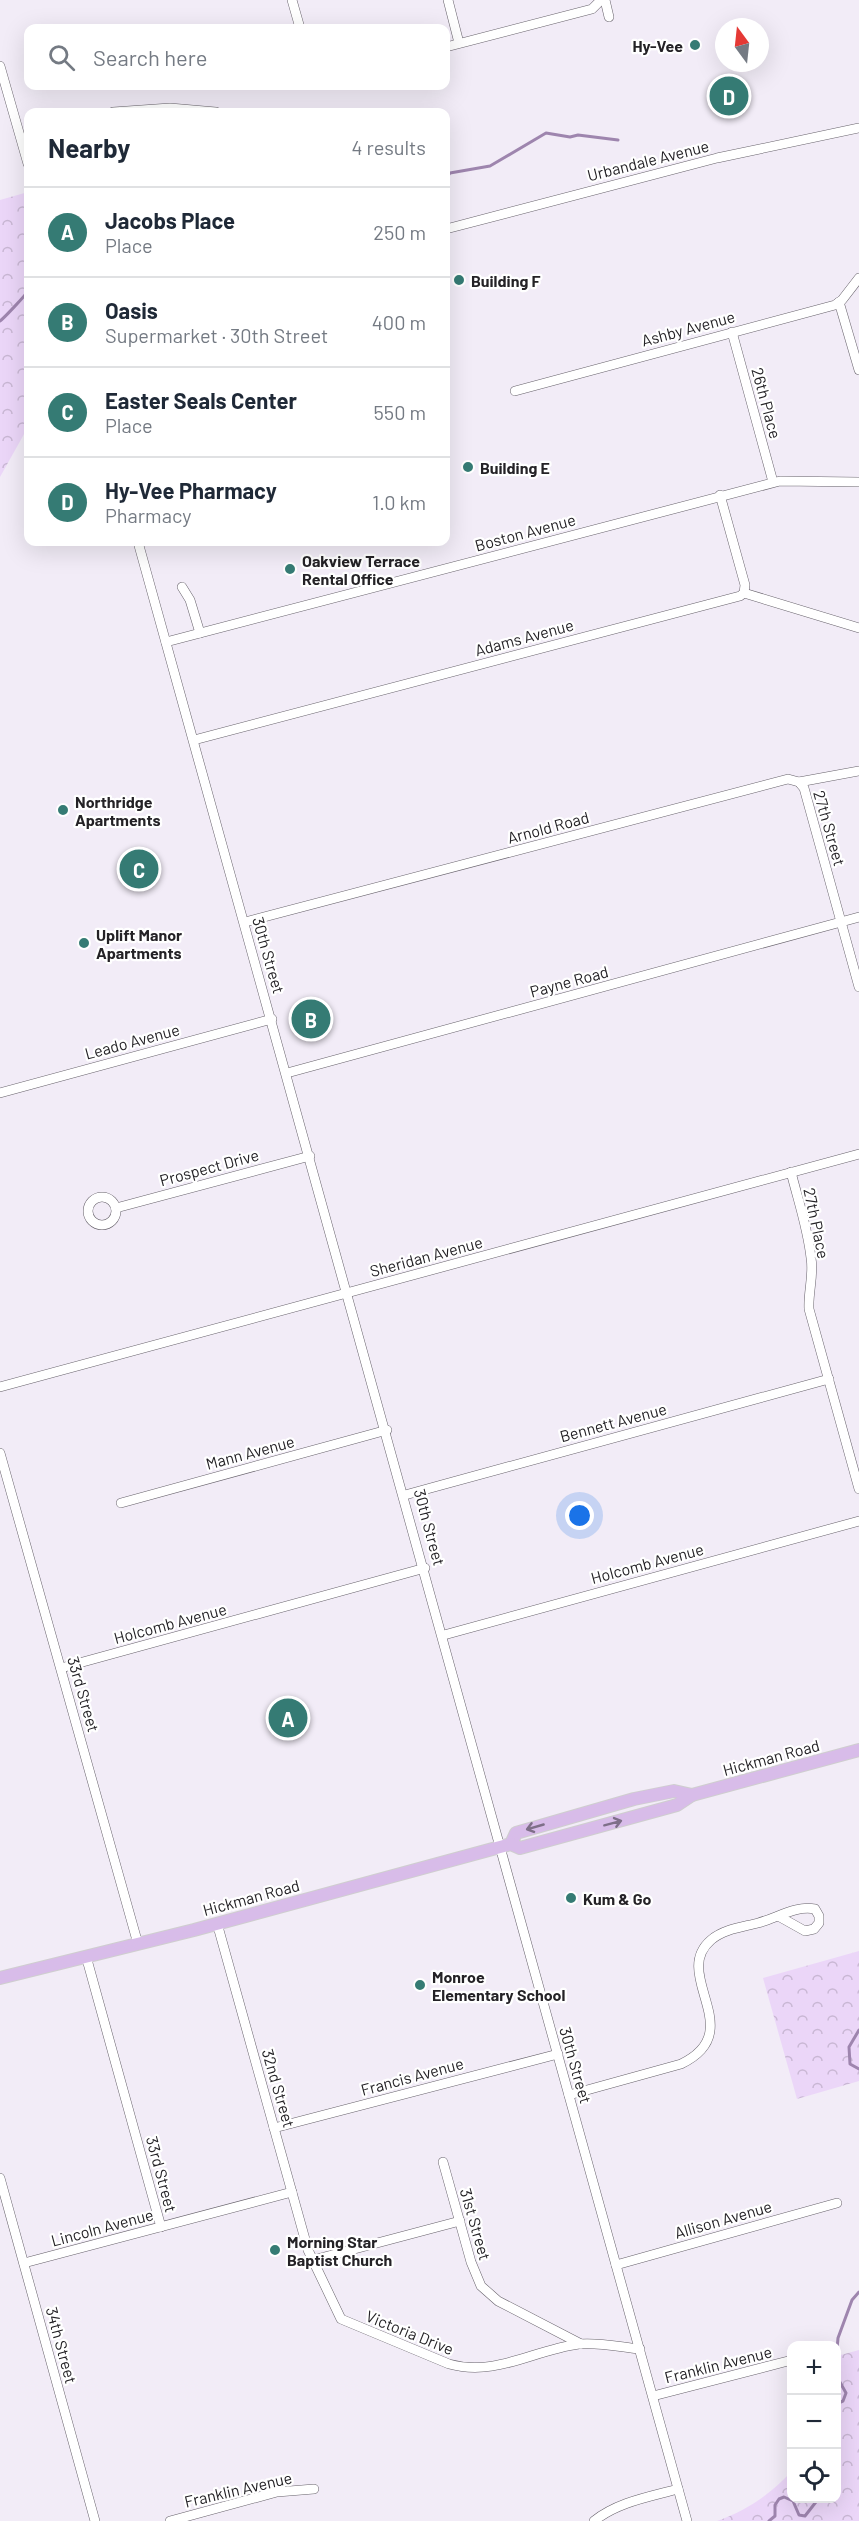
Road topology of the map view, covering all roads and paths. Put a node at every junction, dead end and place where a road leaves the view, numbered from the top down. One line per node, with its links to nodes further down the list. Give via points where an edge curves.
1 (292, 0): 5 (street)
2 (448, 0): 6 (street)
3 (603, 0): 4 (street); 6 (street, via 592,9)
4 (609, 17)
5 (299, 24)
6 (459, 44): 7 (street)
7 (450, 46)
8 (0, 66): 10 (street)
9 (859, 128): 11 (street, Urbandale Avenue, via 717,158)
10 (24, 134)
11 (450, 228)
12 (859, 278): 13 (street)
13 (840, 302): 14 (street, Ashby Avenue); 15 (street)
14 (732, 332): 16 (street, Ashby Avenue); 17 (street, 26th Place)
15 (859, 370)
16 (515, 391)
17 (773, 482): 18 (street, Boston Avenue); 19 (street, Boston Avenue)
18 (859, 482)
19 (720, 495): 22 (street, via 746,585); 24 (street, Boston Avenue)
20 (139, 546): 25 (street, 30th Street)
21 (182, 587): 24 (street)
22 (744, 592): 23 (street); 26 (street, Adams Avenue)
23 (859, 628)
24 (201, 633): 25 (street, Boston Avenue)
25 (166, 642): 26 (street, 30th Street)
26 (194, 740): 30 (street, 30th Street)
27 (859, 771): 28 (street, Arnold Road)
28 (799, 782): 30 (street, Arnold Road, via 788,779); 31 (street, 27th Street, via 804,788)
29 (859, 917): 31 (street, Payne Road)
30 (245, 922): 33 (street, 30th Street)
31 (841, 922): 32 (street, 27th Street); 34 (street, Payne Road)
32 (859, 987)
33 (272, 1018): 34 (street, 30th Street); 35 (street, Leado Avenue)
34 (287, 1073): 37 (street, 30th Street)
35 (0, 1093)
36 (859, 1154): 38 (street, Sheridan Avenue)
37 (310, 1156): 39 (street, Prospect Drive); 40 (street, 30th Street)
38 (791, 1172): 40 (street, Sheridan Avenue); 41 (street, 27th Place, via 812,1258 810,1309)
39 (116, 1208)
40 (348, 1292): 42 (street, Sheridan Avenue); 43 (street, 30th Street)
41 (829, 1379): 45 (street, 27th Place); 46 (street, Bennett Avenue)
42 (0, 1387)
43 (387, 1430): 46 (street, 30th Street); 47 (street, Mann Avenue)
44 (0, 1453): 51 (street, 33rd Street)
45 (859, 1489)
46 (405, 1495): 49 (street, 30th Street)
47 (121, 1503)
48 (859, 1521): 50 (street, Holcomb Avenue)
49 (425, 1568): 50 (street, 30th Street); 51 (street, Holcomb Avenue)
50 (444, 1635): 54 (street, 30th Street)
51 (61, 1668): 57 (street, 33rd Street)
52 (859, 1750): 53 (main road, Hickman Road)
53 (692, 1795): 54 (main road, Hickman Road, one-way to 53, via 520,1848 677,1805); 54 (main road, Hickman Road, one-way to 54, via 674,1791 608,1806 516,1833)
54 (505, 1845): 56 (main road, Hickman Road); 60 (street, 30th Street)
55 (780, 1917): 61 (street, via 721,1933 702,1951 699,1974 711,2031 693,2058)
56 (217, 1923): 57 (main road, Hickman Road); 62 (street, 32nd Street)
57 (138, 1944): 58 (main road, Hickman Road)
58 (86, 1956): 59 (main road, Hickman Road); 68 (street, 33rd Street)
59 (0, 1978)
60 (558, 2054): 61 (street, 30th Street); 62 (street, Francis Avenue)
61 (569, 2096): 71 (street, 30th Street)
62 (274, 2128): 65 (street, 32nd Street)
63 (443, 2162): 67 (street, 31st Street)
64 (0, 2178): 70 (street, 34th Street)
65 (292, 2192): 68 (street, Lincoln Avenue); 69 (street, 32nd Street)
66 (837, 2203): 71 (street, Allison Avenue)
67 (460, 2221): 69 (street); 72 (street, 31st Street, via 475,2274 490,2295)
68 (161, 2227): 70 (street, Lincoln Avenue)
69 (313, 2260): 72 (street, Victoria Drive, via 341,2319 448,2364 479,2369)
70 (24, 2264): 78 (street, 34th Street)
71 (616, 2265): 73 (street, 30th Street)
72 (581, 2344): 73 (street, Victoria Drive)
73 (640, 2349): 75 (street, 30th Street)
74 (787, 2361): 75 (street, Franklin Avenue)
75 (653, 2396): 77 (street, 30th Street)
76 (314, 2489): 79 (street, Franklin Avenue, via 277,2492)
77 (678, 2489): 80 (street, via 622,2505); 81 (street, 30th Street)
78 (95, 2521)
79 (170, 2521)
80 (594, 2521)
81 (687, 2521)

